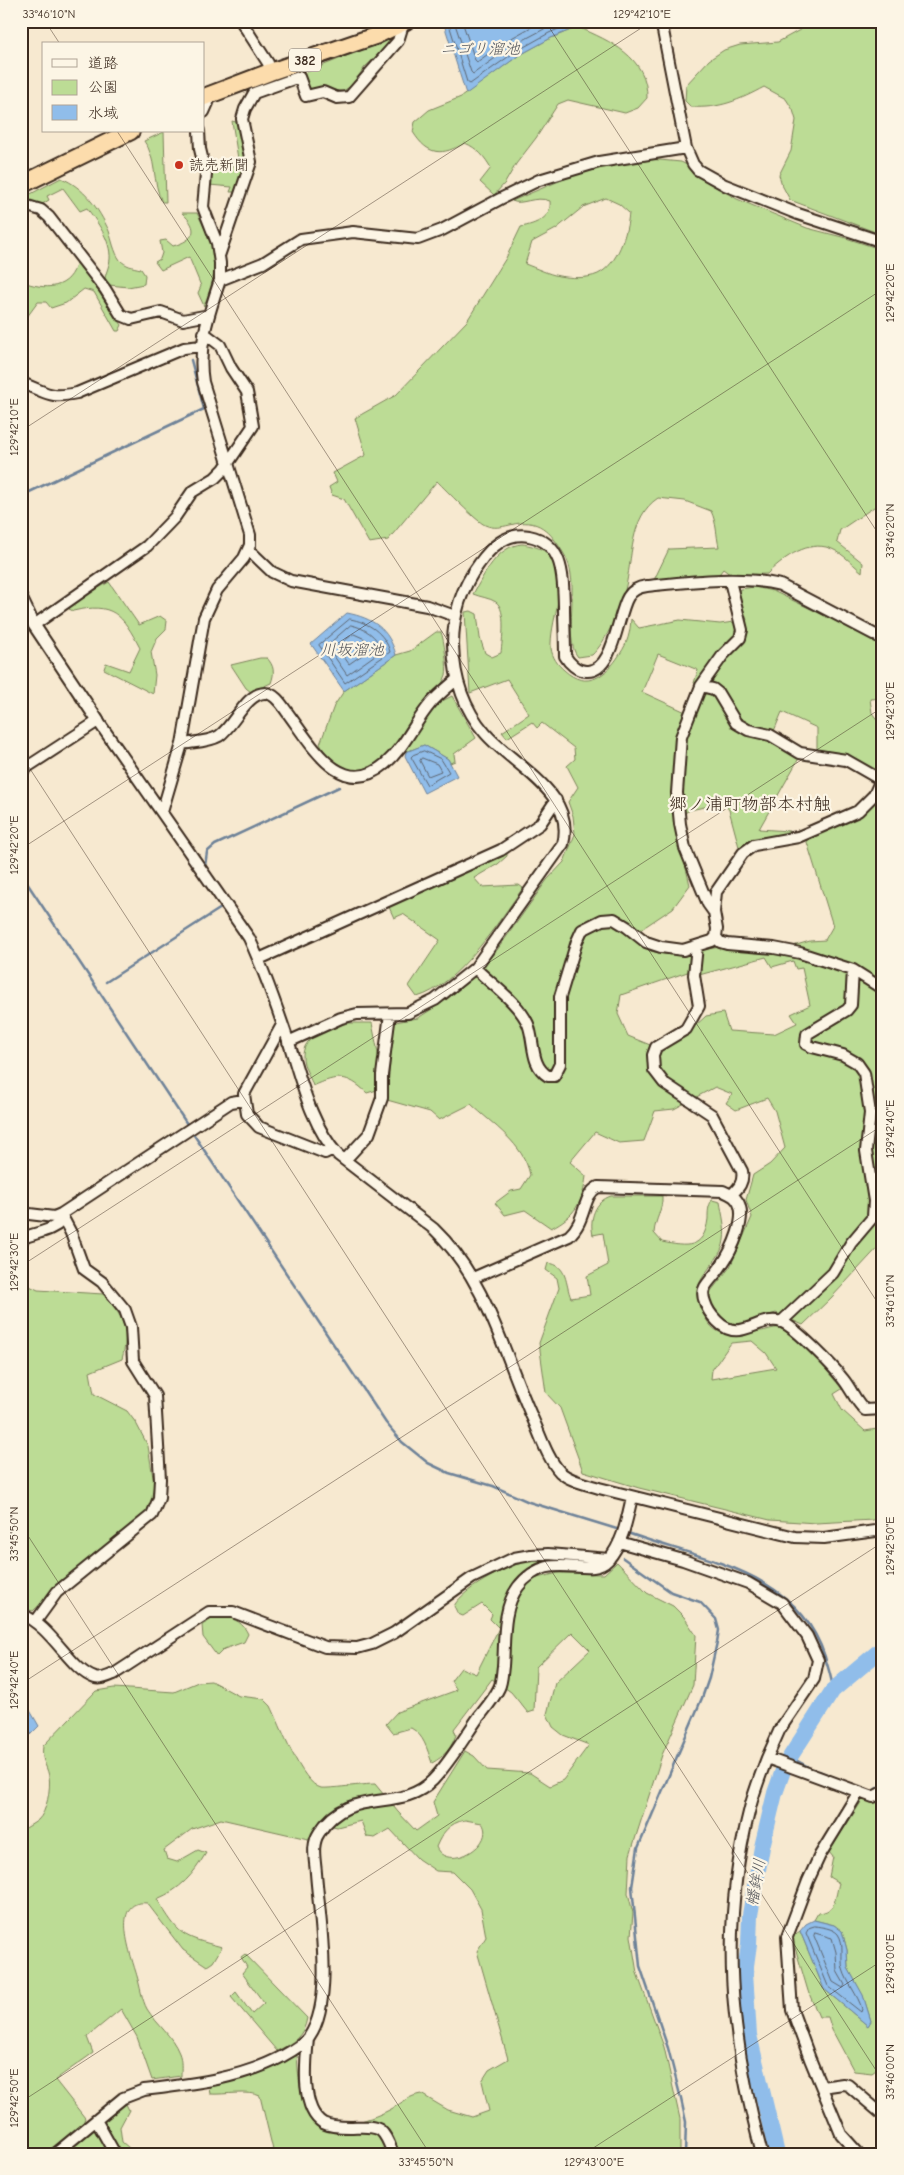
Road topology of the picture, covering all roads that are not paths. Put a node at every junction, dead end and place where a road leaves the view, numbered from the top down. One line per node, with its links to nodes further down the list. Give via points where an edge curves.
1 (241, 21): 4 (street, via 265,58)
2 (661, 21): 8 (street)
3 (403, 23): 4 (highway, 382, via 375,36); 12 (street, via 398,41 349,96 338,98 323,92 306,96 299,77 254,93 242,119 251,162)
4 (270, 72): 5 (highway, 382)
5 (205, 102)
6 (129, 132): 9 (highway)
7 (199, 132): 12 (street, via 206,174 202,207)
8 (686, 148): 11 (street, via 698,170 725,185 798,214); 13 (street, via 599,162 539,180 418,239 353,232 301,239 263,263)
9 (21, 185)
10 (21, 204): 14 (street, via 41,210 49,217 121,315 131,319 161,312 183,320)
11 (883, 242)
12 (219, 256): 13 (street)
13 (220, 280): 14 (street)
14 (209, 315): 15 (street)
15 (204, 333): 16 (street); 18 (street, via 220,345 251,404 253,426)
16 (201, 346): 17 (street, via 184,348 78,393 60,397); 18 (street, via 203,382)
17 (21, 383)
18 (228, 463): 19 (street, via 250,535); 23 (street, via 215,478 192,492 175,517 147,546)
19 (249, 550): 22 (street, via 272,572 291,581 427,606); 28 (street, via 217,590 204,618)
20 (730, 581): 22 (street, via 639,587 628,596 608,656 590,672 576,668 565,656 562,566 549,545 539,539 517,535 494,545 467,583); 24 (street, via 766,581 780,585); 26 (street, via 742,630 740,638)
21 (21, 598): 23 (street)
22 (455, 616): 25 (street)
23 (34, 625): 27 (street)
24 (883, 638)
25 (456, 680): 28 (street, via 430,703 386,764 366,776 349,776 334,769 281,703 269,694 263,693 248,701 232,724 217,737); 31 (street, via 484,733)
26 (701, 686): 30 (street, via 718,693 736,723 748,730 770,735 800,753 846,760); 33 (street, via 681,737 677,793 685,848)
27 (98, 721): 29 (street); 32 (street)
28 (182, 744): 32 (street)
29 (21, 771)
30 (882, 778): 33 (street, via 874,795 858,811 798,837 754,845 743,853 716,892)
31 (556, 800): 36 (street, via 540,824 501,850); 37 (street, via 564,819 566,833 563,844)
32 (162, 812): 36 (street, via 245,931)
33 (714, 912): 34 (street)
34 (716, 937): 35 (street); 38 (street, via 727,944 800,953)
35 (697, 946): 37 (street, via 683,950 661,948 646,942 614,920 602,920 582,930 560,997 560,1064 554,1076 541,1072 536,1063 527,1022); 46 (street, via 694,975 699,1006 686,1028 656,1047 653,1063 664,1083 712,1115 719,1125 742,1171 740,1186)
36 (259, 959): 41 (street)
37 (475, 968): 40 (street, via 421,1008)
38 (853, 970): 39 (street); 51 (street, via 851,1005 807,1034 805,1039 806,1044 812,1047 844,1055 857,1063 864,1073 870,1113 866,1151 874,1200 873,1217 851,1243 833,1273)
39 (883, 989)
40 (390, 1014): 42 (street, via 357,1014 341,1018); 45 (street, via 382,1098 369,1134)
41 (282, 1025): 42 (street); 43 (street, via 244,1094)
42 (288, 1042): 44 (street, via 315,1116)
43 (244, 1100): 44 (street, via 247,1114 259,1128 325,1153); 48 (street, via 231,1102 190,1128)
44 (333, 1149): 45 (street)
45 (344, 1160): 50 (street, via 434,1229)
46 (731, 1195): 50 (street, via 723,1191 681,1188 598,1187 588,1194 583,1218 569,1236); 51 (street, via 739,1204 741,1220 730,1251 704,1288 705,1305 712,1316 730,1330)
47 (21, 1213): 48 (street)
48 (62, 1217): 49 (street, via 55,1228); 58 (street, via 84,1269 106,1287 129,1317 133,1361 155,1396 159,1498 152,1515 57,1592)
49 (21, 1239)
50 (473, 1278): 53 (street, via 554,1464 578,1482)
51 (781, 1322): 52 (street, via 842,1378 856,1402 865,1410)
52 (883, 1410)
53 (632, 1498): 54 (street, via 795,1537 824,1538); 55 (street)
54 (883, 1530)
55 (620, 1540): 56 (street); 59 (street, via 748,1583 782,1603 807,1636 818,1660 814,1679 780,1729)
56 (609, 1560): 58 (street, via 548,1554 514,1558 466,1583 394,1633 372,1644 349,1650 325,1647 233,1612 210,1612 103,1678 96,1678 81,1669); 62 (street, via 594,1567 551,1565 537,1570 525,1580 510,1606 499,1688 435,1778 414,1795 354,1804 340,1811 317,1835 314,1854 322,1940 322,1999)
57 (21, 1614): 58 (street)
58 (36, 1621)
59 (769, 1758): 61 (street); 69 (street, via 750,1808 737,1869 730,1969 741,2064)
60 (883, 1792): 61 (street, via 873,1797)
61 (858, 1793): 63 (street, via 820,1855 787,1937 792,2010)
62 (308, 2038): 65 (street, via 286,2054 249,2072 134,2093); 68 (street, via 304,2068 309,2100 319,2120 334,2127 379,2129 386,2136)
63 (822, 2087): 64 (street, via 848,2085); 70 (street, via 841,2134)
64 (883, 2115)
65 (96, 2120): 66 (street); 67 (street)
66 (55, 2154)
67 (115, 2154)
68 (393, 2154)
69 (762, 2154)
70 (859, 2154)

